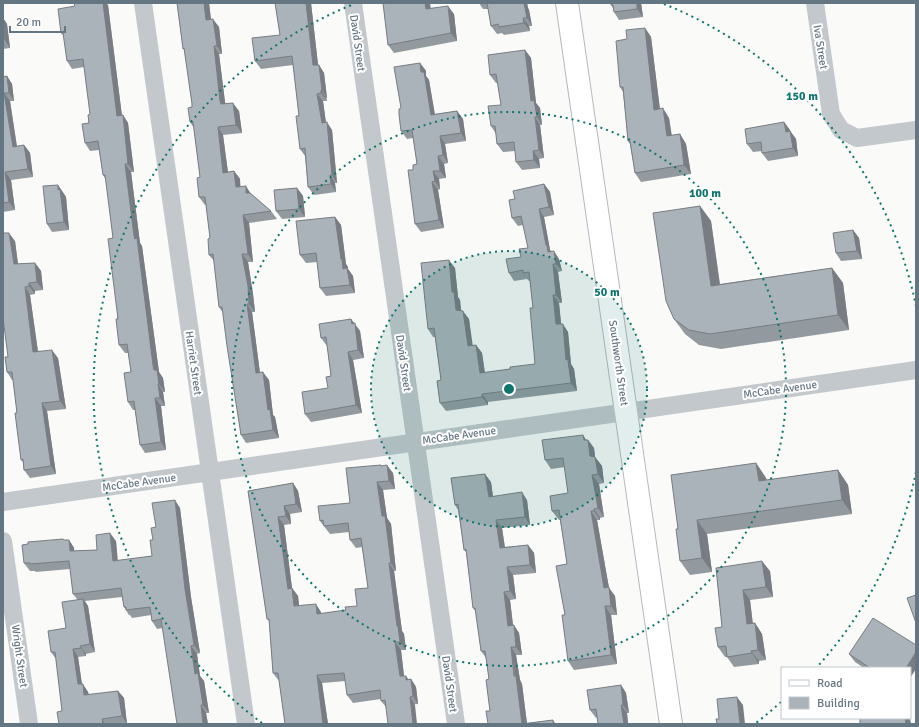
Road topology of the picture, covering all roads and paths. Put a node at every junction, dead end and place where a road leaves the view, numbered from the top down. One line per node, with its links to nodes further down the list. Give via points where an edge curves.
1 (143, 3): 9 (street, Harriet Street)
2 (353, 3): 8 (street, David Street)
3 (567, 3): 7 (main road, Southworth Street)
4 (815, 3): 5 (street, Iva Street, via 831,114 841,130 857,138)
5 (916, 130)
6 (916, 370): 7 (street, McCabe Avenue)
7 (626, 412): 8 (street, McCabe Avenue); 15 (main road, Southworth Street)
8 (415, 442): 9 (street, McCabe Avenue); 14 (street, David Street)
9 (210, 472): 10 (street, McCabe Avenue); 13 (street, Harriet Street)
10 (3, 502)
11 (3, 541): 12 (street, Wright Street)
12 (29, 724)
13 (246, 724)
14 (456, 724)
15 (671, 724)

